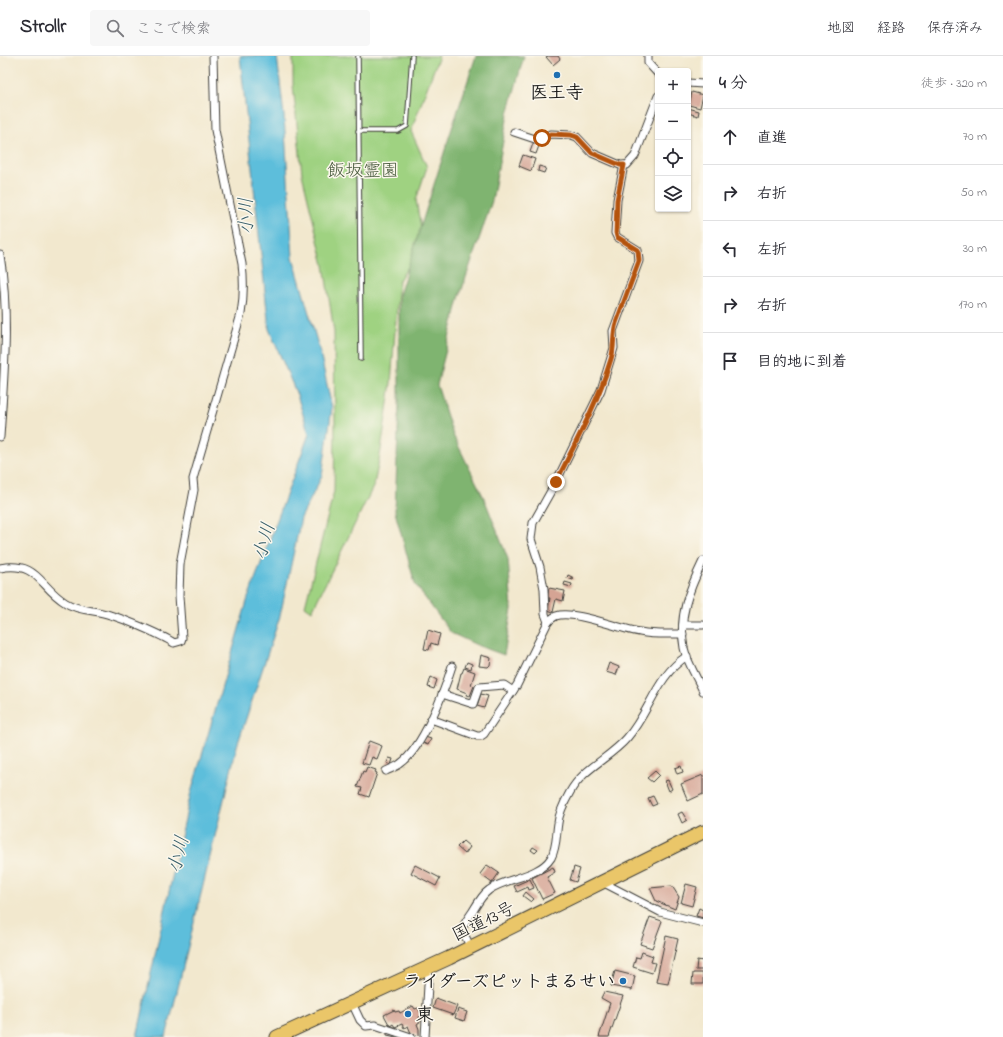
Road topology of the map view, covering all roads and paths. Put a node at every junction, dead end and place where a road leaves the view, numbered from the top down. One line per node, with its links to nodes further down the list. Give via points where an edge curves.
1 (213, 56): 16 (street, via 215,130 242,264 243,300 193,479 194,490 180,564 181,641 174,643 110,615 65,603 26,568)
2 (358, 56): 9 (lane)
3 (412, 56): 9 (lane, via 407,126 398,131)
4 (648, 56): 5 (street, via 648,63)
5 (655, 71)
6 (691, 83): 7 (street)
7 (703, 84)
8 (655, 104): 11 (street, via 635,156 631,162)
9 (358, 132): 13 (lane)
10 (514, 132): 11 (street, via 535,139 551,134 571,135 577,137 592,153)
11 (624, 165): 17 (street, via 617,200 616,233 617,237 638,250 639,261 613,331 614,348 601,390 533,523 531,539 544,589 545,614)
12 (0, 255): 14 (street, via 6,326)
13 (361, 359)
14 (0, 437)
15 (703, 562): 18 (street, via 688,592)
16 (0, 568)
17 (548, 622): 20 (street, via 556,616 566,615 641,633); 23 (street)
18 (683, 625): 19 (street); 20 (street)
19 (703, 625)
20 (683, 634): 21 (street)
21 (687, 656): 24 (street); 31 (street, via 660,682 642,719 626,739 583,775 570,791 559,816 555,846 550,860 535,870 490,889 480,901 462,930)
22 (452, 666): 25 (street)
23 (513, 691): 25 (street, via 504,685 479,687 473,704); 26 (street, via 481,736)
24 (703, 691)
25 (442, 694): 26 (street)
26 (430, 719): 27 (street, via 408,756 400,764)
27 (386, 771)
28 (703, 832): 29 (highway, 国道13号)
29 (604, 883): 30 (street, via 660,912); 31 (highway, 国道13号)
30 (703, 923)
31 (471, 948): 32 (highway, 国道13号)
32 (428, 968): 33 (highway, 国道13号); 36 (street)
33 (352, 1003): 34 (highway, 国道13号); 35 (street, via 360,1020 366,1026 375,1025)
34 (277, 1037)
35 (411, 1037)
36 (425, 1037)

